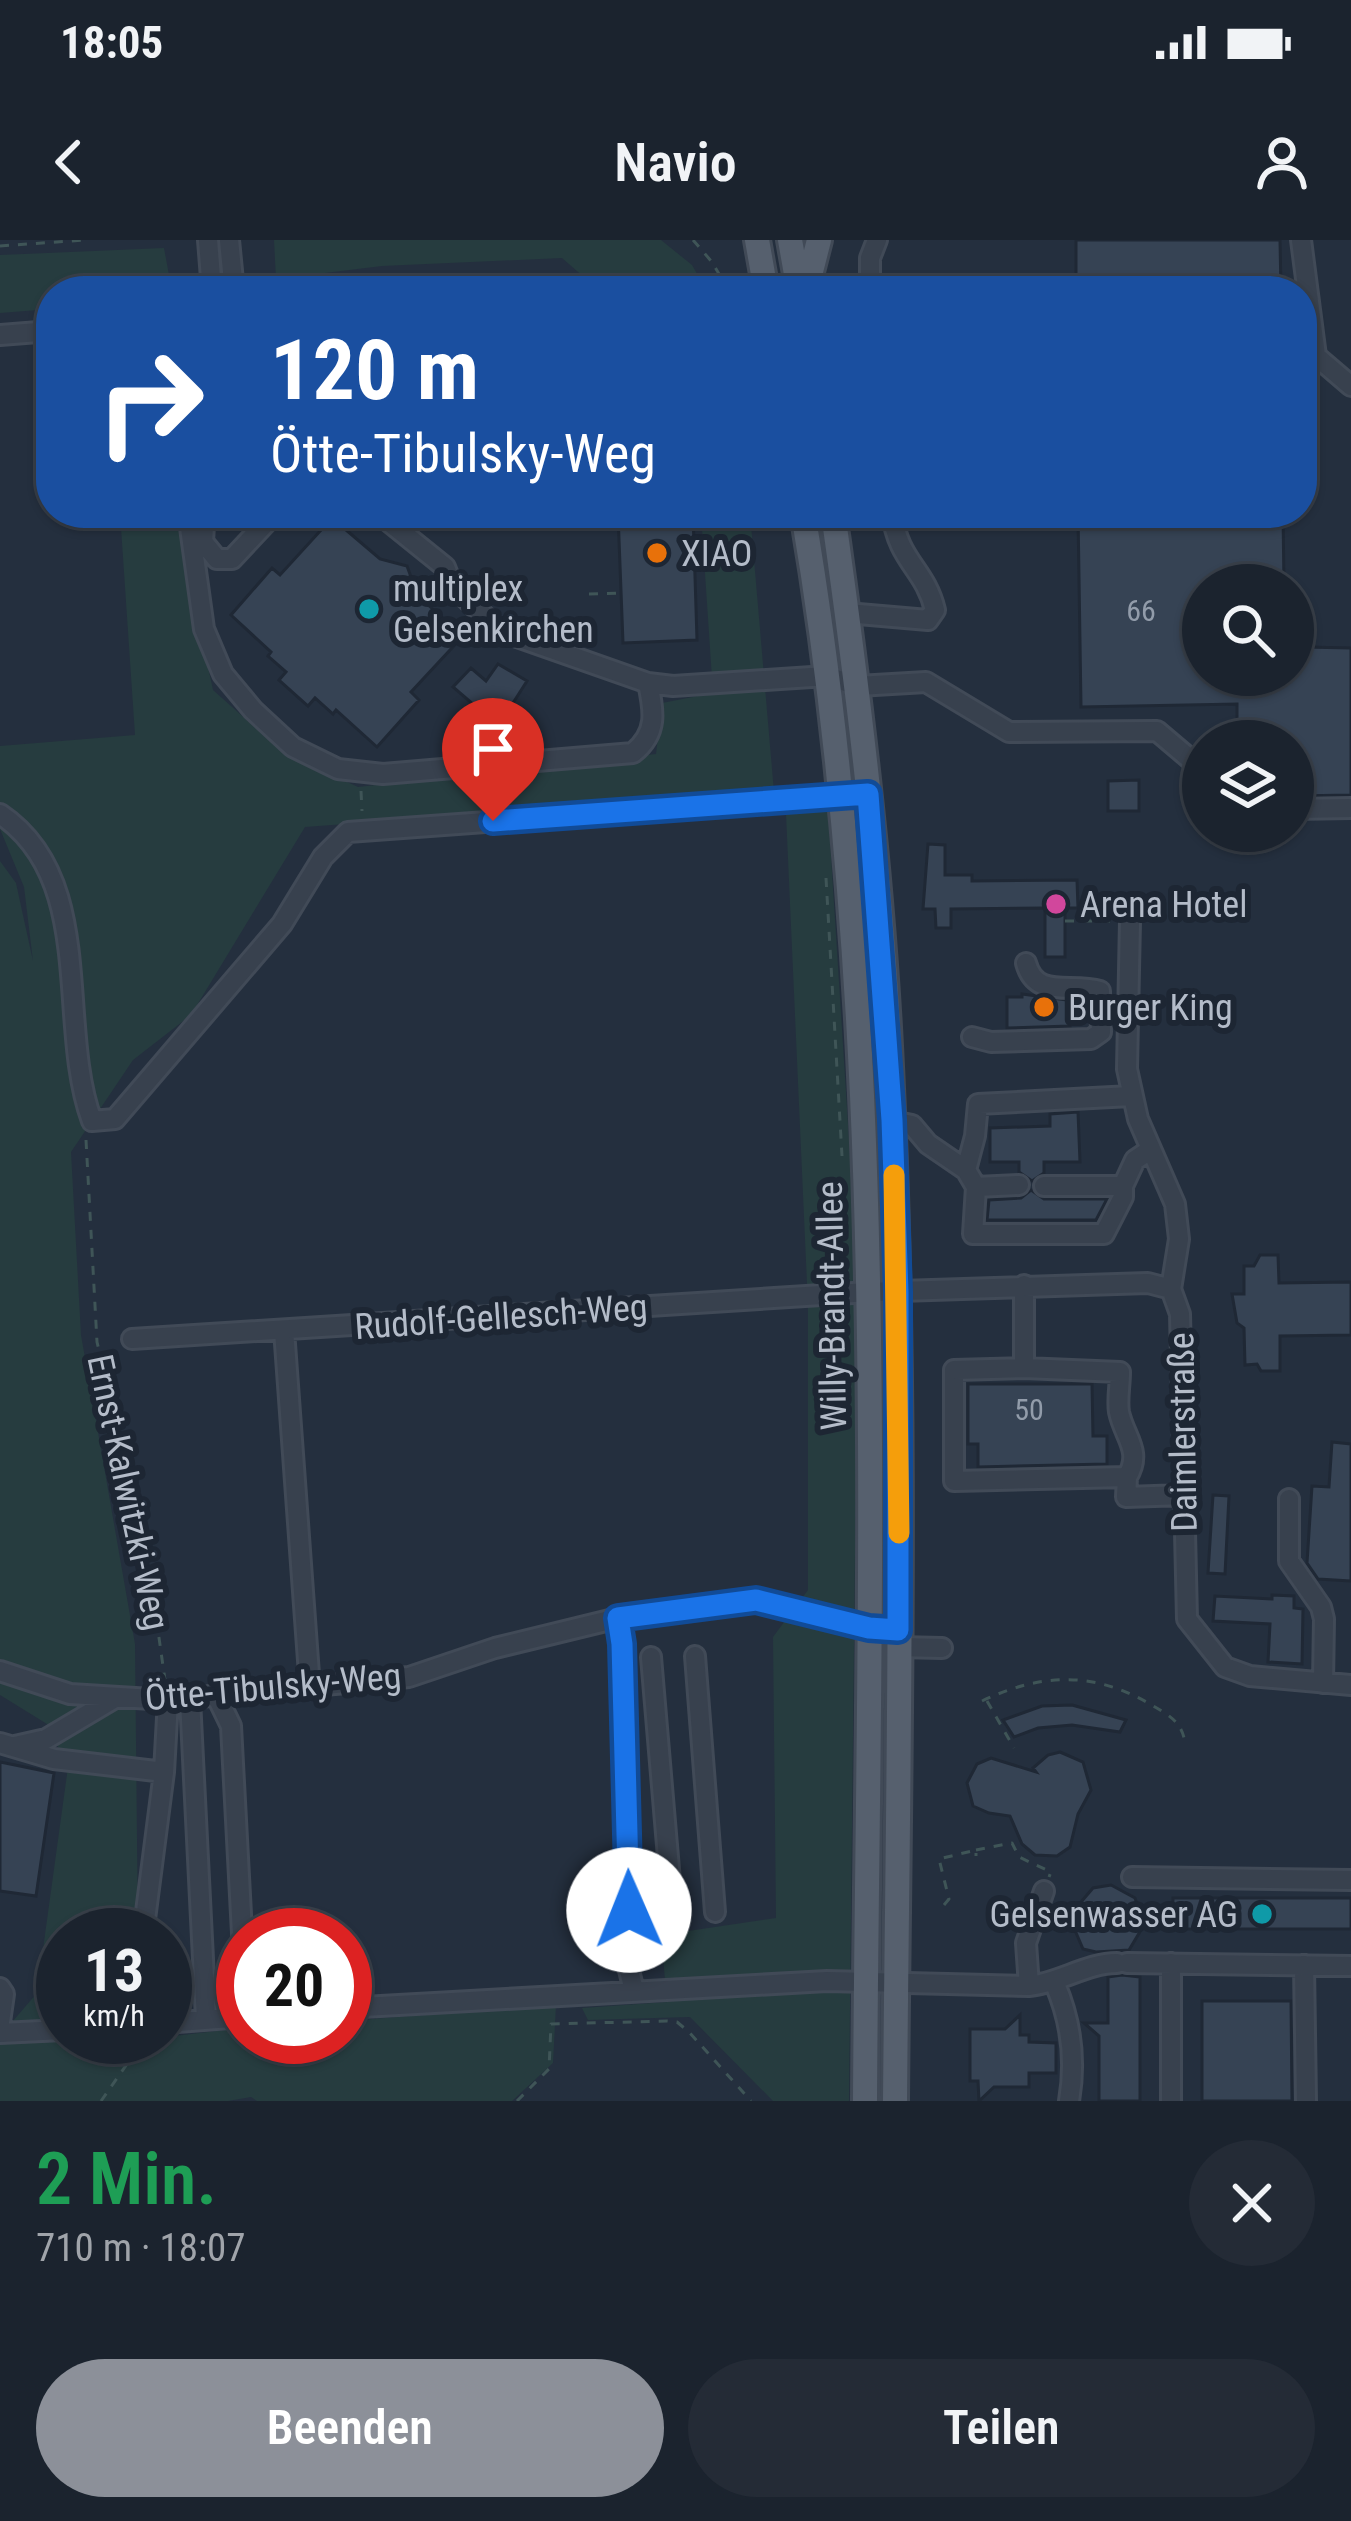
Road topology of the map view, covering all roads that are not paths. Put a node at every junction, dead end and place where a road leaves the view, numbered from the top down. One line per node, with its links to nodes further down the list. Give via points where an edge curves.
1 (208, 240): 9 (street)
2 (230, 240): 10 (street)
3 (735, 240): 11 (main road)
4 (757, 240): 12 (main road)
5 (790, 240): 13 (main road)
6 (819, 240): 14 (main road)
7 (878, 240): 15 (street)
8 (1301, 240): 16 (street)
9 (211, 276)
10 (233, 276)
11 (761, 276)
12 (763, 276)
13 (798, 276)
14 (807, 276)
15 (870, 276)
16 (1306, 276)
17 (36, 332): 18 (street)
18 (0, 335)
19 (1317, 357): 20 (street)
20 (1351, 386)
21 (190, 528): 30 (street, via 204,629 223,674 293,747 338,770 382,774 633,752 648,741 655,715)
22 (204, 528): 23 (street, via 203,542 218,560 232,559)
23 (261, 528)
24 (397, 528): 30 (street, via 445,567 452,585 500,631)
25 (805, 528): 29 (main road, Willy-Brandt-Allee)
26 (834, 528): 28 (main road, Willy-Brandt-Allee)
27 (894, 528): 28 (street, via 935,610 928,620)
28 (847, 613): 31 (main road, Willy-Brandt-Allee)
29 (827, 676): 30 (street); 31 (street); 34 (main road, Willy-Brandt-Allee)
30 (648, 682)
31 (858, 686): 32 (street, via 926,682 1009,732 1157,731); 33 (main road, Willy-Brandt-Allee)
32 (1182, 752)
33 (868, 794): 34 (street); 42 (main road, Willy-Brandt-Allee)
34 (841, 795): 37 (street, via 348,832 282,924 115,1119 92,1121 52,871 24,830); 50 (main road, Willy-Brandt-Allee)
35 (1351, 808): 36 (street)
36 (1314, 809)
37 (0, 814)
38 (1130, 921): 41 (street)
39 (1026, 963): 40 (street, via 1044,988 1100,991 1101,1032 1091,1039)
40 (972, 1036)
41 (1131, 1096): 43 (street); 44 (street, via 978,1104)
42 (892, 1120): 44 (street, via 912,1125); 51 (main road, Willy-Brandt-Allee)
43 (1150, 1150): 47 (street); 49 (street, via 1175,1204)
44 (971, 1179): 45 (street); 47 (street, via 973,1234 1104,1234)
45 (1019, 1185)
46 (1044, 1186): 47 (street)
47 (1123, 1186)
48 (1024, 1286): 49 (street, Daimlerstraße); 51 (street, Daimlerstraße); 54 (street)
49 (1171, 1288): 56 (street, Daimlerstraße, via 1180,1314)
50 (869, 1292): 51 (street, Daimlerstraße); 52 (street, Rudolf-Gellesch-Weg); 59 (main road, Willy-Brandt-Allee)
51 (898, 1292): 60 (main road, Willy-Brandt-Allee)
52 (284, 1330): 53 (street, Rudolf-Gellesch-Weg); 67 (street)
53 (132, 1340)
54 (1024, 1368): 55 (street, via 1120,1372 1119,1414 1133,1441); 55 (street, via 954,1370 954,1481)
55 (1126, 1477): 56 (street, via 1126,1497)
56 (1183, 1495): 65 (street, Daimlerstraße, via 1187,1619 1205,1644 1225,1666 1250,1676)
57 (1289, 1499): 65 (street, via 1289,1561 1324,1619)
58 (618, 1618): 59 (street, Ötte-Tibulsky-Weg, via 756,1600); 67 (street, Ötte-Tibulsky-Weg, via 409,1677); 89 (street)
59 (869, 1628): 60 (street, Ötte-Tibulsky-Weg); 85 (main road, Willy-Brandt-Allee)
60 (898, 1638): 61 (street, Ötte-Tibulsky-Weg); 84 (main road, Willy-Brandt-Allee)
61 (942, 1648)
62 (695, 1656): 79 (street)
63 (651, 1658): 80 (street)
64 (0, 1671): 69 (street, Ötte-Tibulsky-Weg)
65 (1323, 1683): 66 (street, Daimlerstraße)
66 (1351, 1685)
67 (310, 1688): 68 (street, Ötte-Tibulsky-Weg)
68 (218, 1696): 70 (street, Ötte-Tibulsky-Weg); 78 (street, via 230,1726)
69 (115, 1699): 71 (street, Ötte-Tibulsky-Weg); 72 (street, via 46,1739)
70 (190, 1699): 71 (street, Ötte-Tibulsky-Weg); 92 (street)
71 (168, 1700): 73 (street)
72 (5, 1745): 73 (street)
73 (164, 1772): 77 (street)
74 (1132, 1877): 75 (street)
75 (1351, 1880)
76 (1044, 1891): 87 (street, via 1026,1943)
77 (146, 1908)
78 (240, 1908)
79 (716, 1912)
80 (673, 1916)
81 (1171, 1963): 82 (street); 86 (street, via 1119,1963); 100 (street)
82 (1304, 1965): 83 (street); 101 (street)
83 (1351, 1966)
84 (896, 1981): 85 (street); 87 (street); 98 (main road, Willy-Brandt-Allee)
85 (866, 1982): 89 (street); 97 (main road, Willy-Brandt-Allee)
86 (1054, 1984): 87 (street); 99 (street, via 1067,2011)
87 (1029, 1986)
88 (0, 1988): 94 (street)
89 (634, 1991): 90 (street, via 540,1988)
90 (372, 2005)
91 (216, 2018): 92 (street)
92 (206, 2019): 93 (street)
93 (192, 2021)
94 (0, 2022)
95 (36, 2031): 96 (street)
96 (0, 2033)
97 (865, 2101)
98 (895, 2101)
99 (1069, 2101)
100 (1171, 2101)
101 (1306, 2101)

